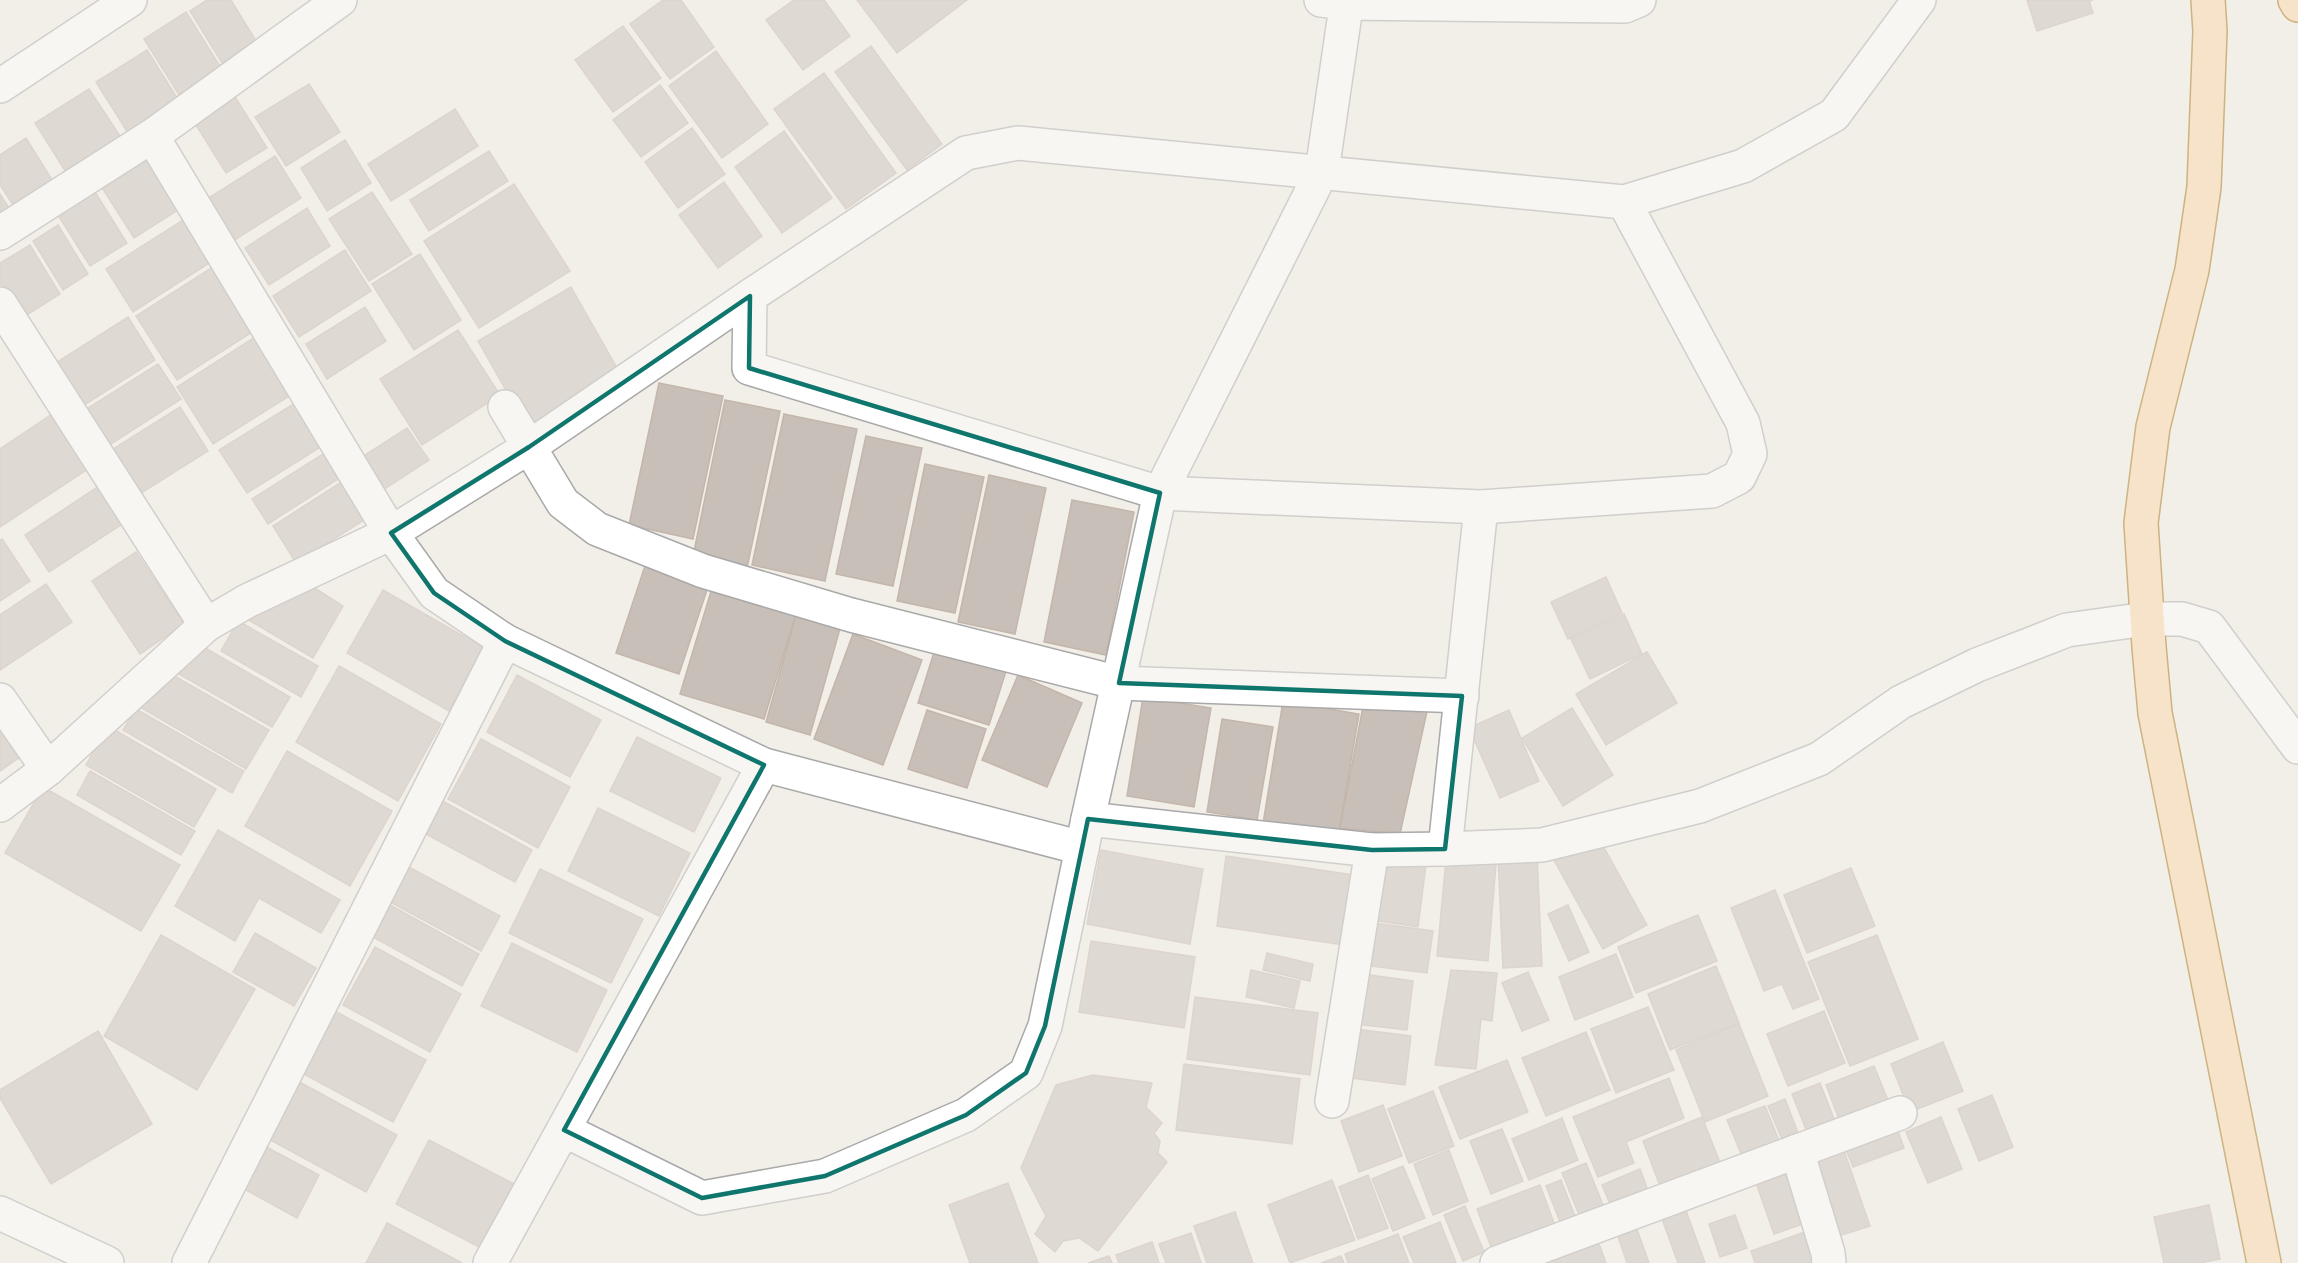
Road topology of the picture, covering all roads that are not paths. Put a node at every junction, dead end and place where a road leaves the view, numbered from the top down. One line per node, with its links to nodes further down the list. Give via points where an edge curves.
1 (130, 0): 9 (street)
2 (340, 0): 10 (street)
3 (1639, 0): 7 (street, via 1624,6)
4 (1919, 0): 12 (street, via 1834,115 1743,166)
5 (2208, 0): 21 (main road, via 2204,187 2192,270 2152,427 2141,523)
6 (2295, 0): 8 (main road)
7 (1338, 1): 11 (street)
8 (2298, 5)
9 (0, 86)
10 (152, 136): 13 (street); 20 (street)
11 (1322, 171): 12 (street); 14 (street, via 1018,143 966,153); 18 (street)
12 (1624, 202): 19 (street, via 1743,423 1750,454 1739,477 1712,491)
13 (0, 233)
14 (750, 296): 17 (street); 18 (street, via 749,368)
15 (0, 304): 22 (street)
16 (506, 407): 17 (street)
17 (529, 447): 20 (street); 24 (street, via 563,503 597,529 646,549 703,571 851,615)
18 (1160, 493): 19 (street); 24 (street)
19 (1482, 507): 25 (street)
20 (390, 533): 22 (street, via 247,601); 23 (street, via 434,593)
21 (2146, 619): 27 (street, via 2182,619 2209,627); 33 (street, via 2067,630 1977,665 1901,702 1819,759 1700,806 1542,845); 44 (main road, via 2155,713)
22 (207, 625): 29 (street)
23 (505, 641): 28 (street); 40 (street)
24 (1119, 683): 25 (street); 31 (street)
25 (1462, 696): 33 (street)
26 (0, 700): 29 (street)
27 (2298, 747)
28 (764, 765): 31 (street); 36 (street)
29 (48, 769): 30 (street)
30 (0, 805)
31 (1085, 834): 32 (street); 36 (street, via 1045,1026 1026,1073 966,1115 825,1176 702,1198)
32 (1372, 849): 33 (street); 34 (street)
33 (1444, 849)
34 (1332, 1101)
35 (1900, 1113): 37 (street)
36 (564, 1130): 41 (street)
37 (1797, 1151): 42 (street); 43 (street)
38 (0, 1213): 39 (street)
39 (107, 1263)
40 (189, 1263)
41 (490, 1263)
42 (1497, 1263)
43 (1829, 1263)
44 (2264, 1263)

